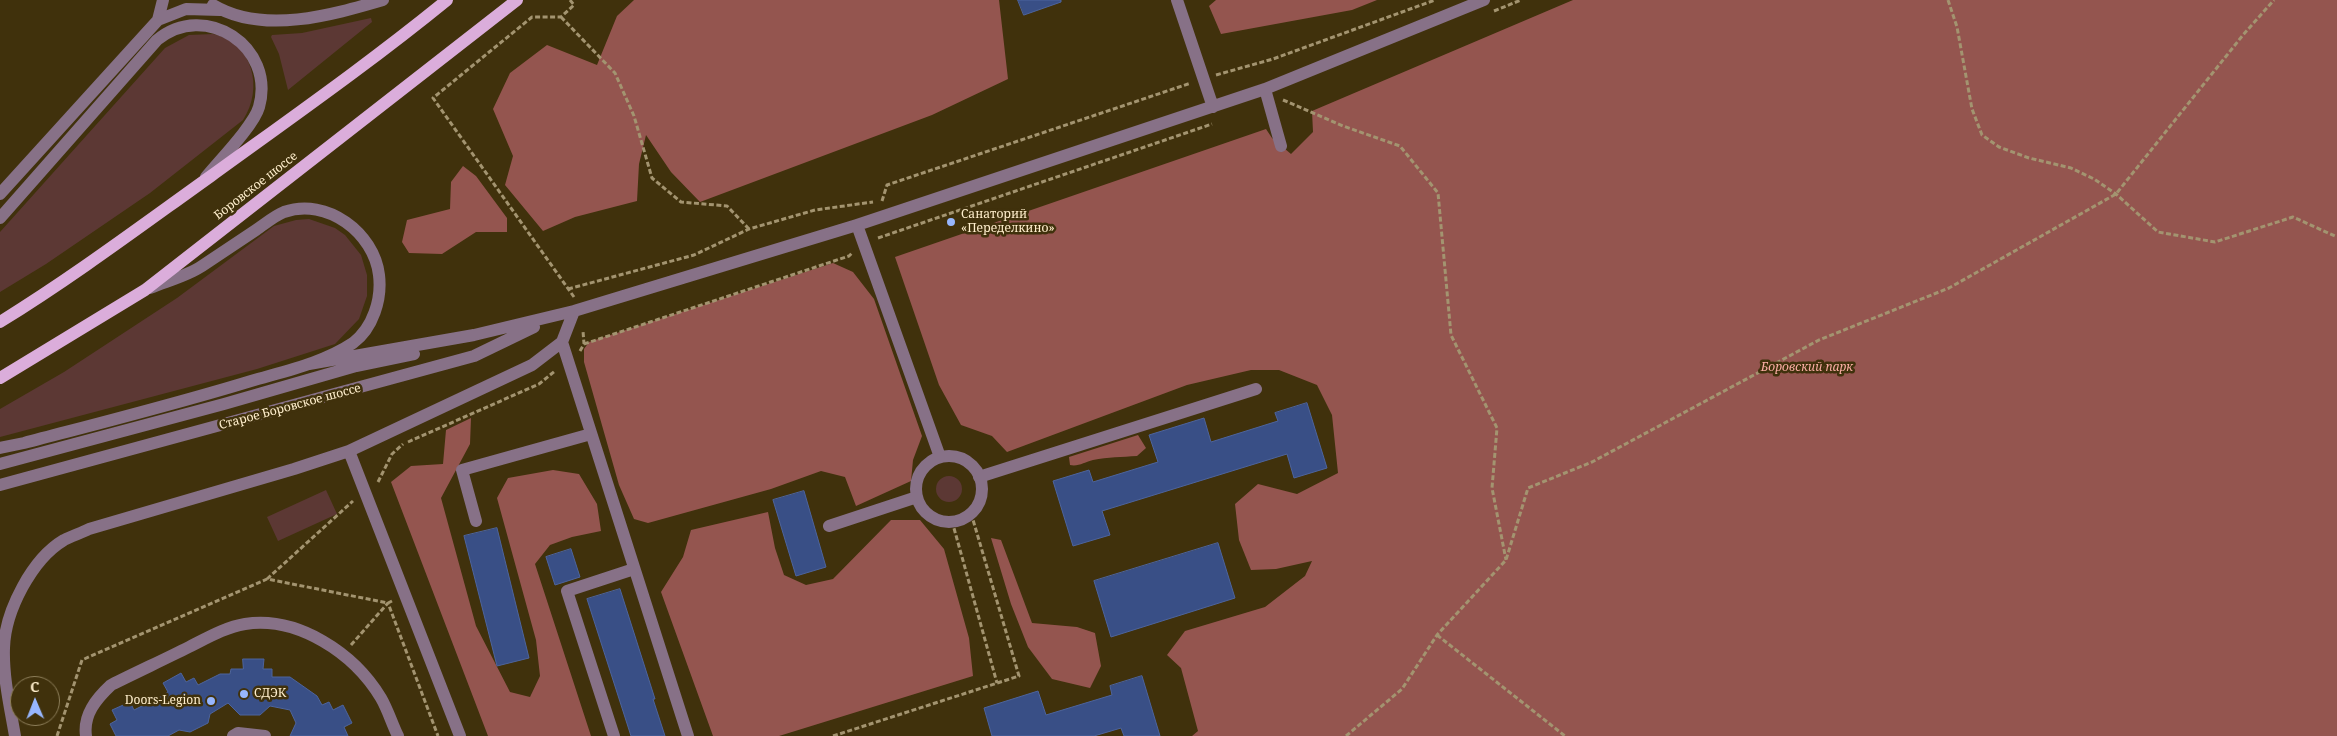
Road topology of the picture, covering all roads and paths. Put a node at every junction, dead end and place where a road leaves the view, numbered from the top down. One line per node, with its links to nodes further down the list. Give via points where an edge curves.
1 (163, 0): 16 (street)
2 (204, 0): 13 (street)
3 (383, 0): 13 (street, via 293,19 245,17)
4 (447, 0): 24 (main road, via 382,52)
5 (517, 0): 33 (main road, Боровское шоссе)
6 (570, 0): 15 (path, via 574,5)
7 (1177, 0): 17 (street)
8 (1435, 0): 17 (path, via 1273,59)
9 (1484, 0): 18 (street)
10 (1521, 0): 14 (path)
11 (1948, 0): 26 (path, via 1957,27 1972,109 1982,134 1999,147 2071,168)
12 (2274, 0): 26 (path)
13 (220, 10): 16 (street, via 186,9)
14 (1486, 15)
15 (561, 18): 29 (path, via 615,73 634,116 652,178 681,202 727,206); 32 (path, via 532,17 433,98)
16 (158, 20): 25 (street)
17 (1204, 78): 21 (street); 29 (path, via 887,185 883,201 815,210)
18 (1265, 89): 20 (street); 21 (street)
19 (1290, 96): 20 (path)
20 (1275, 102): 23 (street); 56 (path, via 1400,146 1438,193 1451,335 1497,428 1492,488)
21 (1213, 107): 28 (street)
22 (1214, 124): 31 (path)
23 (1281, 146)
24 (200, 184): 27 (street, via 254,117 260,105 261,85 252,57 236,36 214,25 195,24 176,28 157,40); 35 (main road, via 86,267)
25 (1, 192)
26 (2116, 194): 30 (path, via 2158,232 2215,242 2293,217); 56 (path, via 1949,288 1819,340 1592,462 1528,488)
27 (0, 218)
28 (857, 225): 31 (street); 34 (street)
29 (750, 230): 32 (path, via 694,255)
30 (2337, 237)
31 (864, 243): 38 (path, via 848,256); 46 (street)
32 (568, 289): 34 (path)
33 (145, 290): 40 (street, via 200,267 286,211 303,209 337,217 359,233 374,255 380,280 377,305 368,326 357,340); 41 (main road, Боровское шоссе)
34 (578, 309): 36 (street, Старое Боровское шоссе); 37 (street); 38 (path); 40 (street, via 474,335)
35 (0, 322)
36 (519, 333): 47 (street, via 356,366); 49 (street, Старое Боровское шоссе, via 474,356)
37 (562, 342): 39 (street); 45 (street, via 532,365)
38 (584, 344): 39 (path)
39 (568, 361): 43 (street); 50 (path, via 539,384 400,446 392,454 376,485)
40 (309, 364): 44 (street, via 220,391)
41 (0, 378)
42 (1256, 389): 48 (street)
43 (591, 434): 54 (street, via 462,470); 57 (street)
44 (0, 448)
45 (348, 451): 50 (street); 62 (street, via 89,529 64,540 50,551 17,597 6,634 6,678)
46 (940, 457): 48 (street, via 961,458 971,464); 51 (street, via 922,469 917,478)
47 (0, 464)
48 (979, 477): 52 (street, via 981,494)
49 (0, 485)
50 (364, 494): 58 (path); 68 (street)
51 (917, 497): 53 (street, via 931,516 941,521); 55 (street)
52 (971, 513): 53 (street); 61 (path, via 1019,676)
53 (952, 521): 61 (path)
54 (476, 522)
55 (829, 526)
56 (1506, 560): 59 (path)
57 (634, 569): 69 (street, via 567,591); 70 (street)
58 (267, 579)
59 (1437, 635): 72 (path, via 1402,689); 73 (path)
60 (342, 655): 63 (street, via 324,641 285,624 244,624 218,633 111,685 97,698 88,715); 66 (street, via 380,698); 67 (path, via 388,603)
61 (998, 683): 71 (path)
62 (15, 736)
63 (86, 736)
64 (233, 736): 65 (street, via 238,733)
65 (265, 736)
66 (398, 736)
67 (438, 736)
68 (460, 736)
69 (614, 736)
70 (688, 736)
71 (833, 736)
72 (1346, 736)
73 (1565, 736)

